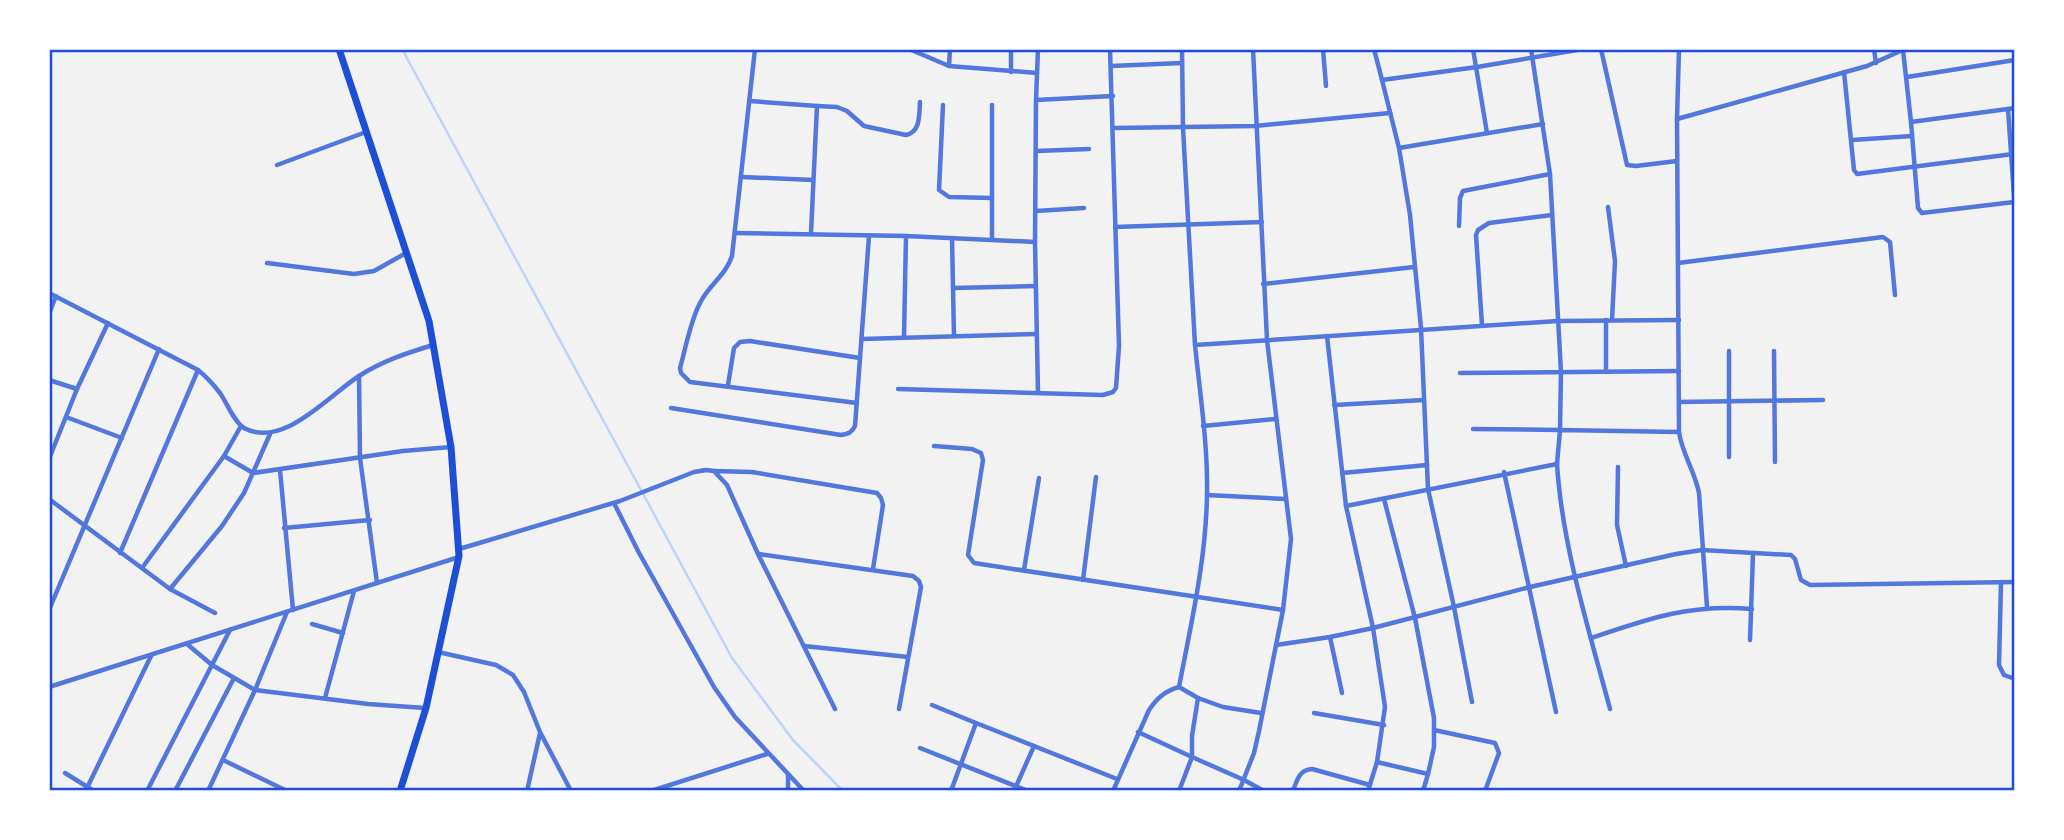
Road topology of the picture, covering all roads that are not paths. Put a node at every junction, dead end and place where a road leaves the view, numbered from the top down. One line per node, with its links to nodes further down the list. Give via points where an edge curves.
1 (340, 49): 48 (main road)
2 (755, 49): 34 (street)
3 (909, 49): 23 (street)
4 (950, 49): 23 (street)
5 (1011, 49): 26 (street)
6 (1038, 49): 28 (street)
7 (1110, 49): 24 (street)
8 (1182, 49): 21 (street)
9 (1253, 49): 45 (street)
10 (1323, 49): 31 (street)
11 (1374, 49): 30 (street)
12 (1474, 49): 25 (street)
13 (1531, 49): 19 (street)
14 (1583, 49): 19 (street)
15 (1601, 49): 56 (street, via 1627,165)
16 (1679, 49): 42 (street)
17 (1874, 49): 22 (street)
18 (1904, 49): 22 (street); 29 (street)
19 (1532, 57): 25 (street); 44 (street)
20 (2015, 60): 29 (street)
21 (1182, 63): 24 (street); 47 (street)
22 (1876, 63): 27 (street)
23 (949, 66): 26 (street)
24 (1111, 66): 32 (street)
25 (1477, 67): 30 (street); 49 (street)
26 (1011, 72): 28 (street)
27 (1844, 72): 42 (street); 51 (street)
28 (1037, 73): 33 (street)
29 (1907, 78): 43 (street)
30 (1382, 80): 41 (street)
31 (1326, 86)
32 (1113, 96): 33 (street); 46 (street)
33 (1036, 100): 54 (street)
34 (750, 102): 38 (street); 60 (street)
35 (920, 102): 38 (street, via 917,129 906,135 864,126 837,107)
36 (943, 105): 62 (street, via 939,190 949,197)
37 (992, 105): 62 (street)
38 (817, 106): 61 (street)
39 (2015, 108): 40 (street)
40 (2008, 109): 43 (street); 55 (street)
41 (1390, 113): 45 (street); 52 (street)
42 (1677, 119): 56 (street)
43 (1911, 122): 50 (street)
44 (1544, 124): 49 (street); 59 (street)
45 (1255, 126): 47 (street); 69 (street)
46 (1113, 128): 47 (street); 72 (street)
47 (1183, 128): 70 (street)
48 (366, 131): 57 (street); 80 (main road)
49 (1487, 133): 52 (street)
50 (1912, 136): 51 (street); 58 (street)
51 (1852, 140): 58 (street, via 1857,174)
52 (1399, 148): 83 (street)
53 (1089, 149): 54 (street)
54 (1036, 151): 67 (street)
55 (2013, 154): 58 (street); 63 (street)
56 (1677, 161): 82 (street)
57 (277, 165)
58 (1915, 169): 63 (street, via 1922,213)
59 (1550, 174): 68 (street); 71 (street, via 1463,191)
60 (742, 177): 61 (street); 73 (street)
61 (813, 180): 74 (street)
62 (992, 198): 78 (street)
63 (2014, 202): 66 (street)
64 (1608, 207): 91 (street, via 1615,261)
65 (1084, 208): 67 (street)
66 (2015, 209)
67 (1036, 211): 79 (street)
68 (1552, 215): 93 (street); 95 (street, via 1489,223 1478,230)
69 (1262, 222): 70 (street); 84 (street)
70 (1187, 226): 72 (street); 104 (street)
71 (1459, 226)
72 (1115, 228): 119 (street, via 1116,388 1103,395)
73 (735, 233): 74 (street); 116 (street, via 729,265 698,306 680,368 690,382)
74 (811, 233): 75 (street)
75 (869, 236): 76 (street); 101 (street)
76 (906, 236): 77 (street); 100 (street)
77 (951, 238): 78 (street); 86 (street)
78 (992, 239): 79 (street)
79 (1035, 242): 85 (street)
80 (406, 253): 81 (street, via 374,271 354,274); 103 (main road)
81 (267, 263)
82 (1678, 263): 88 (street, via 1888,237); 92 (street)
83 (1414, 267): 84 (street); 96 (street)
84 (1263, 284): 102 (street)
85 (1036, 286): 86 (street); 97 (street)
86 (953, 288): 98 (street)
87 (49, 293): 89 (street)
88 (1895, 295)
89 (56, 296): 90 (street); 94 (street)
90 (49, 314)
91 (1609, 320): 92 (street); 93 (street); 112 (street)
92 (1679, 320): 110 (street)
93 (1559, 321): 95 (street); 111 (street)
94 (108, 323): 105 (street); 117 (street)
95 (1482, 326): 96 (street)
96 (1421, 328): 99 (street); 120 (street)
97 (1036, 334): 98 (street); 119 (street)
98 (954, 336): 100 (street)
99 (1327, 336): 102 (street); 126 (street)
100 (904, 337): 101 (street)
101 (862, 339): 108 (street)
102 (1267, 340): 104 (street); 129 (street)
103 (433, 345): 114 (street); 138 (main road)
104 (1195, 345): 131 (street)
105 (159, 349): 109 (street); 136 (street)
106 (1729, 351): 122 (street)
107 (1774, 351): 123 (street)
108 (860, 358): 116 (street, via 740,342 734,348); 125 (street)
109 (198, 370): 130 (street, via 211,381); 165 (street)
110 (1679, 371): 112 (street); 124 (street)
111 (1560, 372): 112 (street); 113 (street); 133 (street)
112 (1606, 372)
113 (1461, 373)
114 (359, 376): 135 (street, via 290,427); 141 (street)
115 (49, 380): 117 (street)
116 (728, 385): 125 (street)
117 (77, 389): 128 (street)
118 (898, 389): 119 (street)
119 (1038, 392)
120 (1424, 400): 126 (street); 144 (street)
121 (1823, 400): 123 (street)
122 (1730, 401): 123 (street); 124 (street); 140 (street)
123 (1774, 401): 143 (street)
124 (1679, 402): 134 (street)
125 (857, 403): 127 (street, via 855,426 841,435)
126 (1334, 405): 151 (street)
127 (671, 408)
128 (66, 416): 136 (street); 142 (street)
129 (1275, 419): 131 (street); 157 (street)
130 (241, 426): 135 (street); 139 (street)
131 (1203, 426): 155 (street)
132 (1473, 429): 133 (street)
133 (1560, 430): 134 (street); 145 (street)
134 (1679, 432): 164 (street, via 1696,480)
135 (270, 434): 150 (street)
136 (122, 439): 162 (street)
137 (934, 446): 172 (street, via 981,453 970,559)
138 (451, 447): 141 (street); 166 (main road)
139 (224, 456): 150 (street); 170 (street)
140 (1729, 457)
141 (360, 458): 147 (street); 161 (street)
142 (49, 459)
143 (1775, 462)
144 (1427, 464): 151 (street); 154 (street)
145 (1557, 464): 149 (street); 173 (street, via 1565,530)
146 (1618, 467): 169 (street, via 1617,525)
147 (280, 470): 150 (street); 163 (street)
148 (714, 471): 159 (street, via 694,472); 167 (street, via 727,485); 171 (street, via 752,472 877,493 883,505)
149 (1504, 472): 154 (street); 178 (street)
150 (253, 473): 179 (street, via 222,526)
151 (1342, 473): 160 (street)
152 (1096, 477): 174 (street)
153 (1039, 478): 172 (street)
154 (1428, 489): 158 (street); 182 (street)
155 (1207, 495): 157 (street); 181 (street)
156 (49, 499): 162 (street)
157 (1284, 499): 187 (street, via 1291,539)
158 (1384, 499): 160 (street); 189 (street)
159 (614, 503): 166 (street); 228 (street, via 714,687)
160 (1346, 506): 191 (street)
161 (370, 520): 163 (street); 176 (street)
162 (85, 526): 165 (street); 185 (street)
163 (284, 528): 186 (street)
164 (1702, 550): 168 (street); 169 (street); 183 (street)
165 (120, 552): 170 (street)
166 (459, 553): 176 (street); 200 (main road)
167 (758, 554): 171 (street); 199 (street)
168 (1753, 554): 177 (street, via 1791,555 1801,580 1810,585); 184 (street)
169 (1626, 566): 173 (street)
170 (142, 568): 179 (street)
171 (873, 569): 202 (street, via 919,581)
172 (1024, 570): 174 (street)
173 (1577, 578): 178 (street); 195 (street)
174 (1083, 580): 181 (street)
175 (2015, 582): 177 (street)
176 (377, 583): 180 (street)
177 (2001, 583): 205 (street, via 1999,665 2004,675)
178 (1530, 587): 182 (street); 218 (street)
179 (170, 589): 188 (street)
180 (355, 590): 186 (street); 193 (street)
181 (1197, 596): 187 (street); 207 (street)
182 (1454, 607): 189 (street); 212 (street)
183 (1707, 607): 184 (street); 195 (street, via 1647,619)
184 (1752, 609): 196 (street)
185 (49, 610)
186 (290, 610): 192 (street); 208 (street)
187 (1283, 610): 198 (street)
188 (215, 613)
189 (1415, 618): 191 (street); 223 (street)
190 (312, 624): 193 (street)
191 (1373, 628): 194 (street); 222 (street, via 1384,688)
192 (230, 629): 197 (street); 203 (street)
193 (343, 633): 210 (street)
194 (1330, 637): 198 (street); 209 (street)
195 (1591, 638): 217 (street)
196 (1750, 640)
197 (186, 643): 201 (street); 203 (street)
198 (1276, 645): 219 (street)
199 (804, 646): 202 (street); 215 (street)
200 (439, 652): 214 (main road); 224 (street, via 496,665 513,676)
201 (151, 655): 206 (street); 238 (street)
202 (908, 657): 216 (street)
203 (212, 665): 204 (street); 242 (street)
204 (234, 678): 208 (street); 243 (street)
205 (2015, 679)
206 (49, 687)
207 (1179, 687): 211 (street); 225 (street, via 1156,700)
208 (256, 690): 210 (street); 230 (street)
209 (1342, 693)
210 (325, 698): 214 (street)
211 (1198, 698): 219 (street); 229 (street)
212 (1472, 702)
213 (932, 705): 221 (street)
214 (426, 708): 246 (main road)
215 (835, 709)
216 (898, 709)
217 (1610, 709)
218 (1556, 712)
219 (1261, 713): 237 (street)
220 (1314, 713): 222 (street)
221 (976, 723): 226 (street); 232 (street)
222 (1384, 724): 231 (street)
223 (1434, 730): 235 (street); 260 (street, via 1495,743 1499,753)
224 (540, 732): 247 (street); 248 (street)
225 (1138, 732): 229 (street); 236 (street)
226 (1034, 746): 236 (street); 239 (street)
227 (920, 748): 232 (street)
228 (768, 754): 234 (street); 249 (street)
229 (1192, 757): 237 (street); 255 (street)
230 (223, 760): 244 (street); 245 (street)
231 (1377, 762): 235 (street); 240 (street)
232 (961, 763): 239 (street); 252 (street)
233 (65, 774): 238 (street)
234 (788, 774): 250 (street); 251 (street)
235 (1428, 774): 259 (street)
236 (1117, 779): 254 (street)
237 (1244, 779): 256 (street); 257 (street)
238 (88, 788): 241 (street)
239 (1015, 788): 253 (street)
240 (1369, 788): 258 (street, via 1312,769 1302,772)
241 (94, 791)
242 (147, 791)
243 (175, 791)
244 (208, 791)
245 (287, 791)
246 (400, 791)
247 (527, 791)
248 (571, 791)
249 (651, 791)
250 (788, 791)
251 (804, 791)
252 (951, 791)
253 (1028, 791)
254 (1112, 791)
255 (1179, 791)
256 (1239, 791)
257 (1264, 791)
258 (1293, 791)
259 (1423, 791)
260 (1485, 791)

